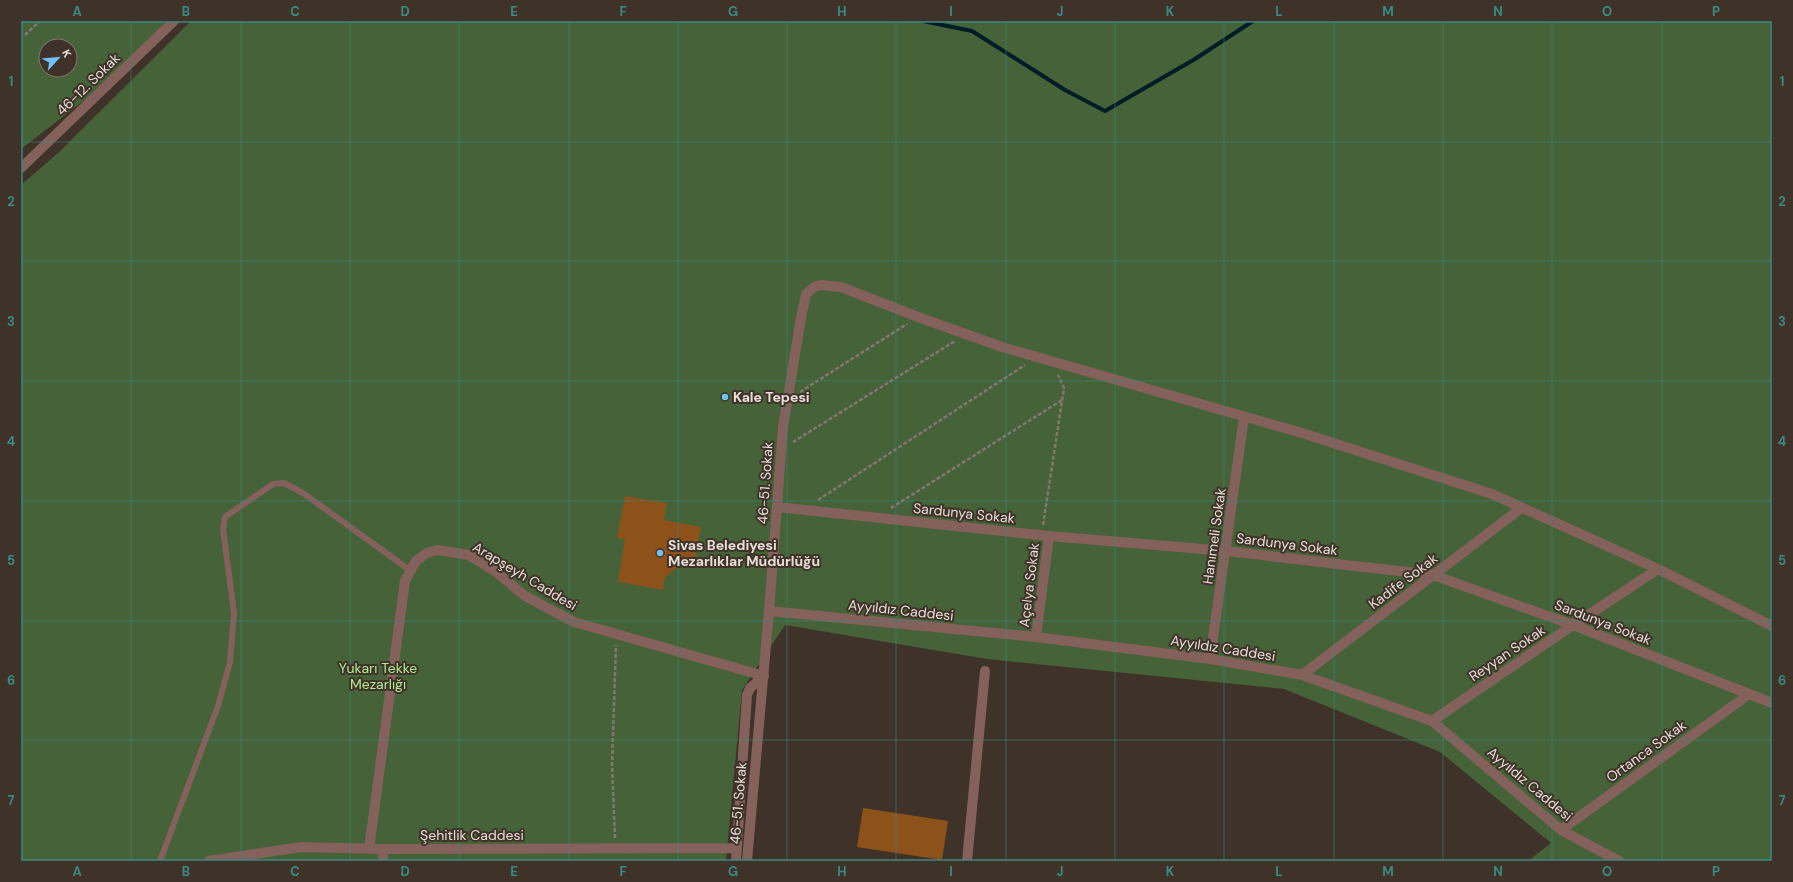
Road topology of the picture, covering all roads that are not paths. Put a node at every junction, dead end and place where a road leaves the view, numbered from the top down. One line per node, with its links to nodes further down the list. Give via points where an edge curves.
1 (174, 21): 2 (street, 46-12. Sokak)
2 (21, 168)
3 (1244, 417): 4 (street, 46-51. Sokak, via 1037,357 832,285 814,287 806,294 788,400); 5 (street, via 1492,494); 7 (street, Hanımeli Sokak)
4 (777, 507): 6 (street, Sardunya Sokak); 11 (street, 46-51. Sokak)
5 (1520, 509): 8 (street); 10 (street, Kadife Sokak)
6 (1045, 536): 7 (street, Sardunya Sokak); 14 (street, Açelya Sokak)
7 (1226, 551): 10 (street, Sardunya Sokak); 15 (street, Hanımeli Sokak)
8 (1658, 569): 12 (street, Reyyan Sokak); 13 (street)
9 (410, 571): 18 (street, Arapşeyh Caddesi, via 416,561 427,553 438,550 469,556 496,572 525,596 574,622); 24 (street, Arapşeyh Caddesi, via 406,581); 26 (lane, via 303,493 284,483 273,484 225,517 223,529 234,613 230,662 218,706)
10 (1433, 575): 12 (street, Sardunya Sokak); 17 (street, Kadife Sokak)
11 (769, 611): 14 (street, Ayyıldız Caddesi); 18 (street, 46-51. Sokak)
12 (1573, 625): 19 (street, Sardunya Sokak); 21 (street, Reyyan Sokak)
13 (1772, 626)
14 (1036, 637): 15 (street, Ayyıldız Caddesi)
15 (1210, 659): 17 (street, Ayyıldız Caddesi)
16 (984, 671): 31 (street)
17 (1302, 675): 21 (street, Ayyıldız Caddesi)
18 (764, 676): 23 (street, 46-51. Sokak, via 750,688 747,695); 30 (street, 46-51. Sokak)
19 (1748, 695): 20 (street, Sardunya Sokak); 22 (street, Ortanca Sokak)
20 (1772, 703)
21 (1432, 721): 22 (street, Ayyıldız Caddesi)
22 (1561, 830): 32 (street, Ayyıldız Caddesi)
23 (737, 848): 25 (street, Şehitlik Caddesi); 29 (street, 46-51. Sokak)
24 (369, 849): 25 (street, Şehitlik Caddesi); 27 (street, Şehitlik Caddesi, via 301,847)
25 (383, 849): 28 (street)
26 (160, 861)
27 (209, 861)
28 (383, 861)
29 (736, 861)
30 (747, 861)
31 (967, 861)
32 (1619, 861)

